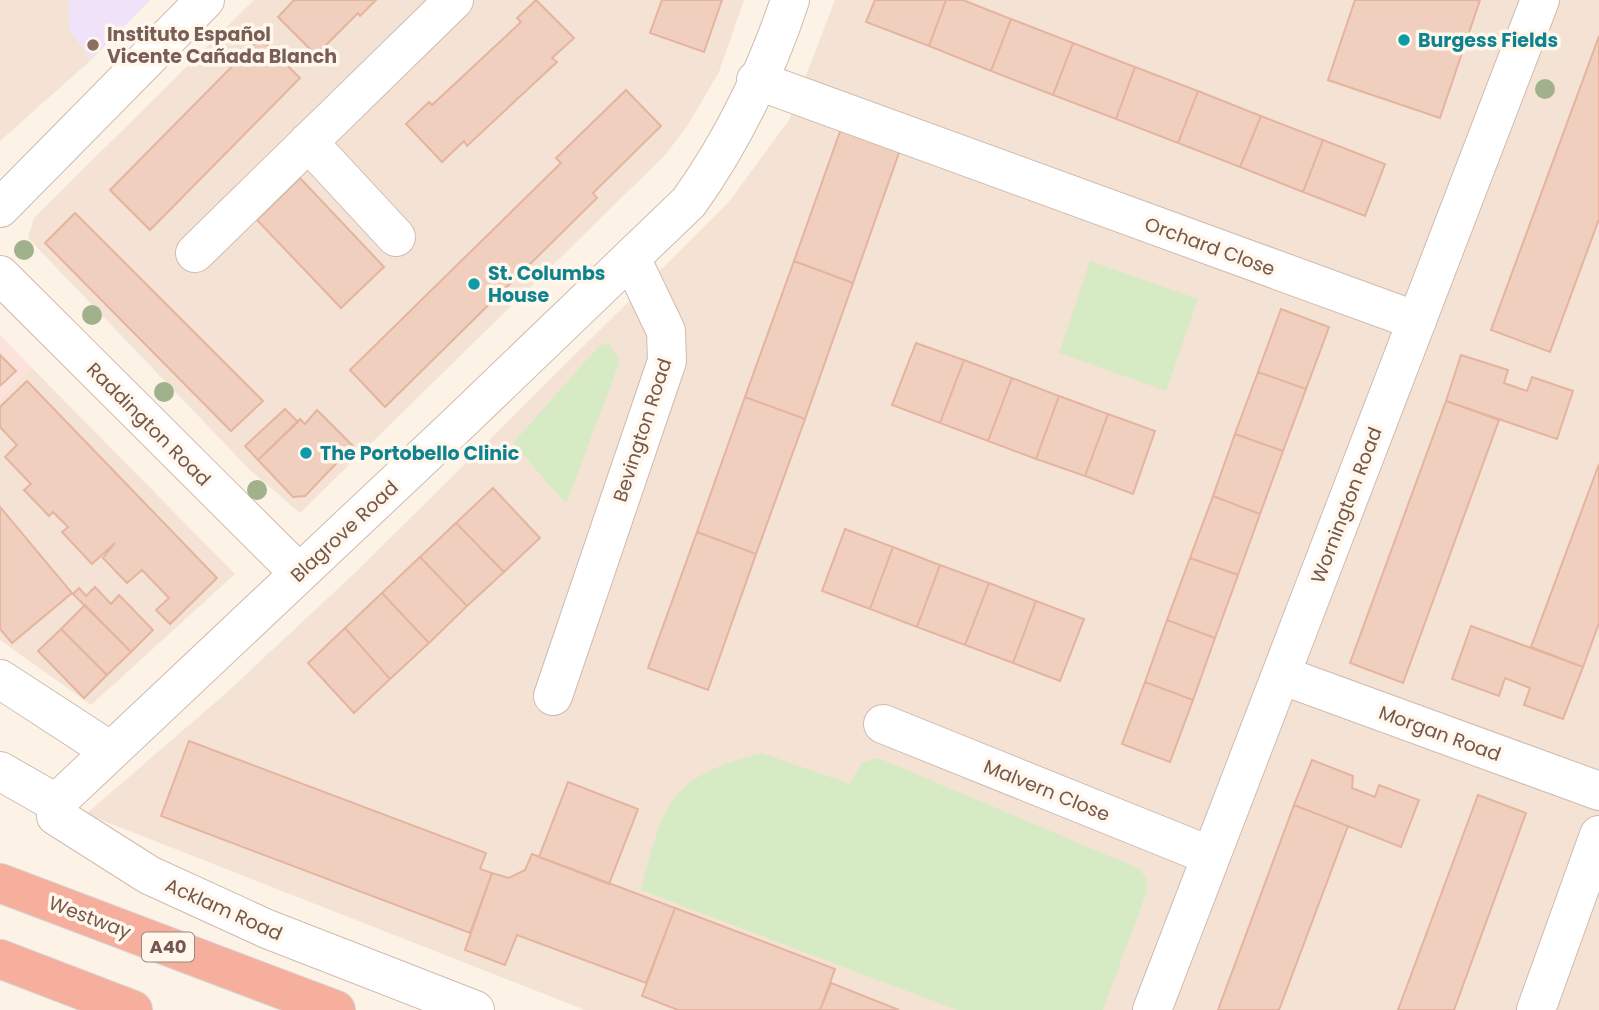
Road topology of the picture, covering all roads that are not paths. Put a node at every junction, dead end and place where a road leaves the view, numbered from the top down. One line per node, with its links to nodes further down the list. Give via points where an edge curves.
1 (205, 0): 7 (street)
2 (454, 0): 6 (street)
3 (790, 0): 5 (street)
4 (1540, 0): 12 (street, Wornington Road)
5 (757, 80): 10 (street, via 710,172 689,202); 12 (street, Orchard Close)
6 (308, 142): 8 (street); 9 (street)
7 (0, 208)
8 (396, 237)
9 (195, 253)
10 (631, 258): 13 (street, Blagrove Road); 16 (street, Bevington Road, via 666,331 667,361)
11 (0, 275): 13 (street, Raddington Road)
12 (1417, 321): 14 (street, Wornington Road)
13 (299, 573): 18 (street, Blagrove Road)
14 (1280, 675): 20 (street, Morgan Road); 23 (street, Wornington Road)
15 (0, 679): 18 (street)
16 (553, 696)
17 (883, 724): 23 (street, Malvern Close)
18 (109, 750): 21 (street, Blagrove Road)
19 (0, 771): 21 (street, Acklam Road)
20 (1599, 791)
21 (55, 803): 28 (street, Acklam Road, via 56,816 149,875 267,929)
22 (1599, 835): 30 (street)
23 (1211, 856): 29 (street, Wornington Road)
24 (0, 883): 27 (highway, Westway / A40)
25 (0, 959): 26 (highway)
26 (133, 1010)
27 (336, 1010)
28 (475, 1010)
29 (1152, 1010)
30 (1536, 1010)

